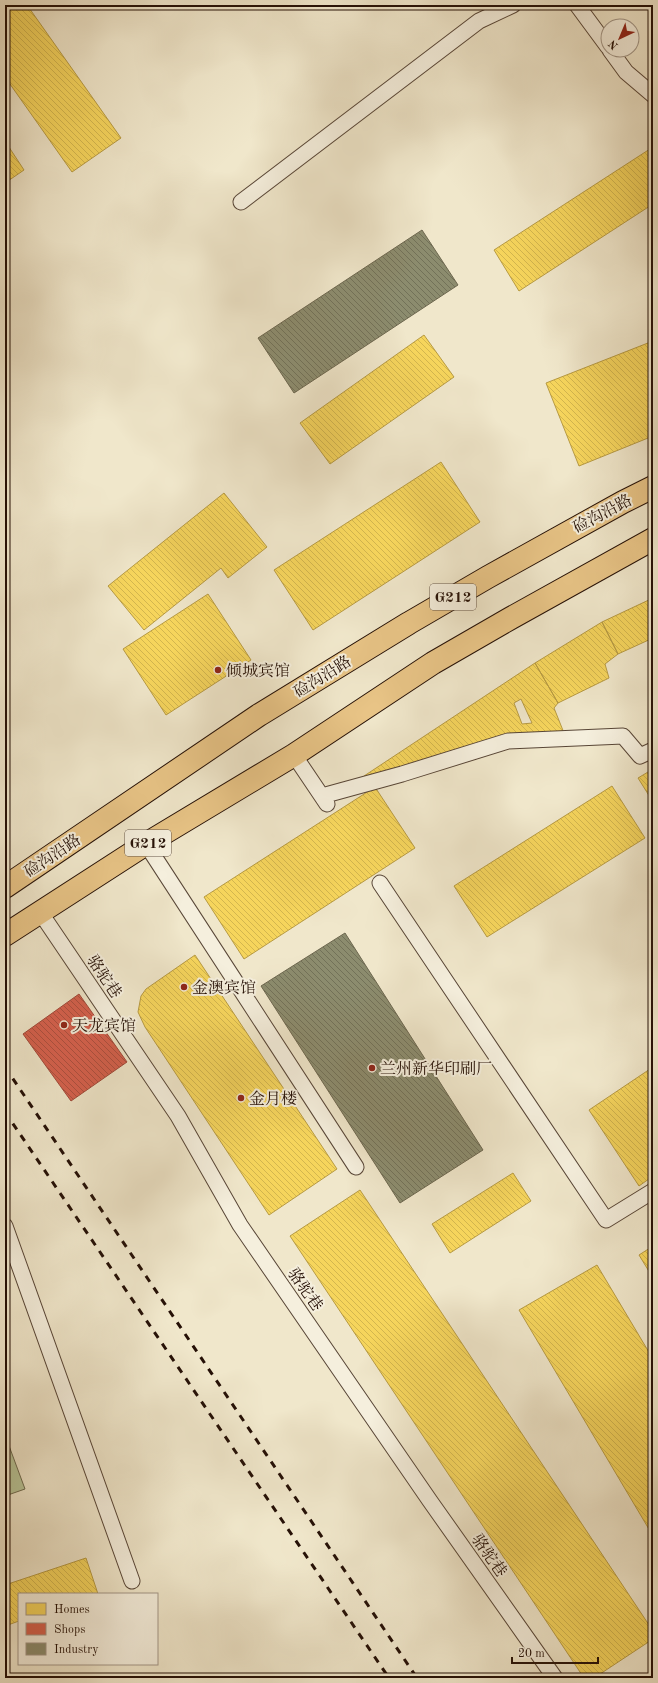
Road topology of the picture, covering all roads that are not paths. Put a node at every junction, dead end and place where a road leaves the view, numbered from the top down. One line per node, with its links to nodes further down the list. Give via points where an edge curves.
1 (512, 5): 6 (lane, via 479,21)
2 (577, 5): 3 (lane)
3 (600, 37)
4 (616, 58): 5 (lane, via 626,72)
5 (653, 95)
6 (241, 202)
7 (653, 487): 13 (highway, 硷沟沿路 / G212, via 488,576 259,715)
8 (653, 540): 10 (highway, G212, via 433,663)
9 (653, 750): 10 (lane, via 640,756 623,736 508,741 324,801)
10 (294, 755): 11 (highway, G212)
11 (146, 844): 14 (highway, G212); 16 (lane)
12 (380, 883): 17 (lane, via 606,1220)
13 (5, 887)
14 (40, 912): 15 (highway, G212); 20 (lane, 骆驼巷, via 178,1116 240,1225)
15 (5, 935)
16 (356, 1167)
17 (653, 1191)
18 (5, 1226): 19 (lane)
19 (132, 1581)
20 (554, 1678)

